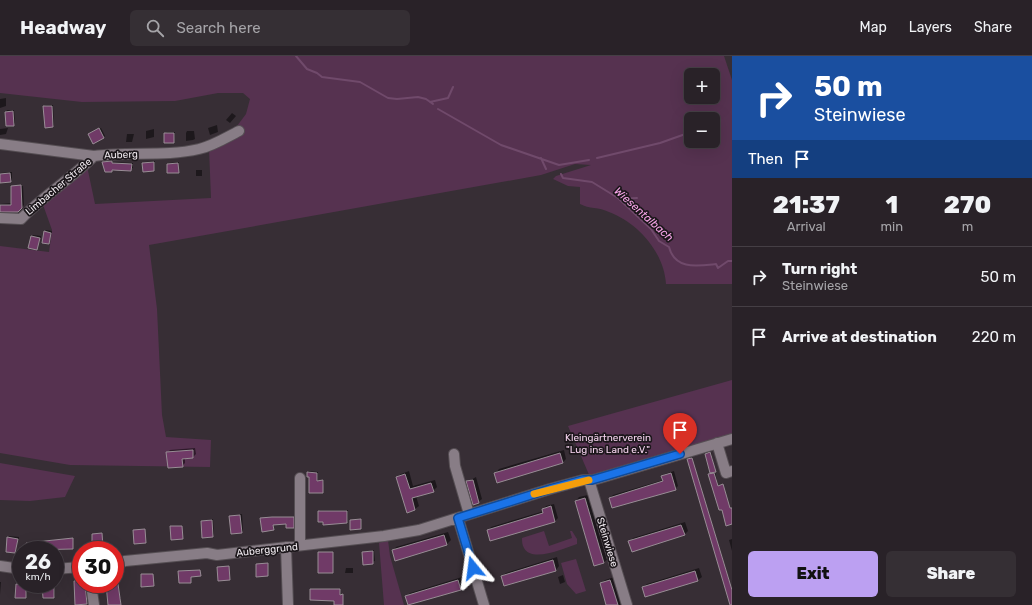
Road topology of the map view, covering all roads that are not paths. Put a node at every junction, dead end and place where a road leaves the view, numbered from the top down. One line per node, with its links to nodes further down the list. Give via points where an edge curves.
1 (239, 131): 3 (street, Auberg, via 200,149)
2 (0, 144): 3 (street, Auberg)
3 (94, 156): 4 (street, Limbacher Straße, via 21,218)
4 (0, 218)
5 (732, 438): 6 (street)
6 (717, 443): 8 (street, via 726,472); 10 (street)
7 (454, 454): 11 (street)
8 (732, 471)
9 (300, 478): 13 (street)
10 (589, 480): 11 (street); 22 (street, Steinwiese)
11 (469, 514): 12 (street)
12 (458, 518): 13 (street, Auberggrund, via 419,530); 21 (street)
13 (300, 545): 14 (street, Auberggrund)
14 (286, 547): 15 (street, Auberggrund); 20 (street)
15 (124, 561)
16 (0, 566): 17 (street)
17 (12, 568)
18 (92, 593): 19 (street)
19 (94, 605)
20 (288, 605)
21 (484, 605)
22 (627, 605)

